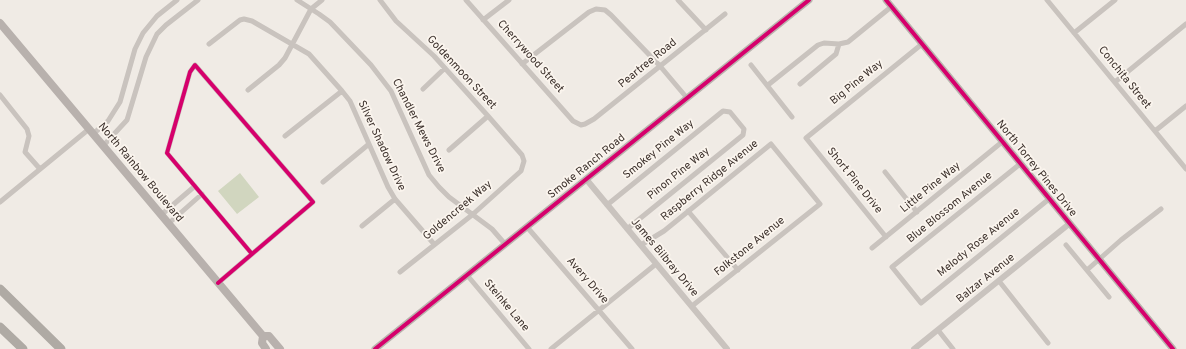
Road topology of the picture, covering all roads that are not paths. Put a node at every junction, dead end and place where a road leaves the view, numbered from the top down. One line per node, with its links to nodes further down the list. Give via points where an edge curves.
1 (177, 0): 42 (street, via 143,33 135,49 120,102 108,121)
2 (198, 0): 48 (street, via 157,34 146,57 127,120)
3 (297, 0): 14 (street, Chandler Mews Drive)
4 (322, 0): 14 (street)
5 (380, 0): 28 (street, Goldenmoon Street, via 396,21)
6 (466, 0): 16 (street, Cherrywood Street)
7 (509, 0): 16 (street)
8 (678, 0): 19 (street)
9 (809, 0): 36 (main road, Smoke Ranch Road)
10 (886, 0): 13 (main road, North Torrey Pines Drive)
11 (1048, 0): 20 (street, Conchita Street)
12 (1115, 0): 20 (street)
13 (891, 7): 23 (street, via 848,42); 24 (main road, North Torrey Pines Drive)
14 (311, 9): 22 (street); 68 (street, Chandler Mews Drive, via 330,22 381,77 391,91 429,175 449,197)
15 (725, 14): 19 (street, Peartree Road)
16 (483, 20): 25 (street, Cherrywood Street)
17 (0, 23): 42 (main road, North Rainbow Boulevard)
18 (1186, 24): 29 (street)
19 (706, 30): 27 (street, Peartree Road)
20 (1074, 33): 29 (street, Conchita Street)
21 (209, 44): 22 (street, Silver Shadow Drive, via 244,19)
22 (292, 44): 33 (street, via 279,65); 34 (street, Silver Shadow Drive, via 309,54)
23 (839, 44): 30 (street, via 836,54); 31 (street, via 818,45)
24 (922, 44): 45 (street, Big Pine Way); 46 (main road, North Torrey Pines Drive)
25 (522, 64): 27 (street, via 588,12 600,9 611,15); 40 (street, Cherrywood Street, via 573,121)
26 (751, 65): 31 (street)
27 (660, 66): 36 (street); 40 (street, Peartree Road, via 594,119)
28 (445, 68): 32 (street); 38 (street, Goldenmoon Street)
29 (1115, 82): 41 (street, Conchita Street)
30 (800, 84)
31 (768, 85): 39 (street)
32 (423, 89)
33 (248, 90)
34 (342, 91): 44 (street); 47 (street, Silver Shadow Drive, via 355,111)
35 (0, 95): 52 (street, via 27,129 25,152)
36 (687, 98): 55 (main road, Smoke Ranch Road)
37 (1186, 106): 41 (street)
38 (488, 116): 49 (street); 50 (street, Goldenmoon Street, via 522,155)
39 (792, 117)
40 (581, 125)
41 (1155, 131): 53 (street, Conchita Street)
42 (91, 132): 48 (main road, North Rainbow Boulevard); 52 (street)
43 (743, 135): 62 (street, Smokey Pine Way, via 744,129 730,112 723,112); 73 (street, Pinon Pine Way)
44 (285, 136)
45 (806, 138): 74 (street, Short Pine Drive)
46 (1002, 142): 51 (main road, North Torrey Pines Drive); 66 (street, Little Pine Way)
47 (369, 144): 56 (street); 59 (street, Silver Shadow Drive)
48 (103, 146): 67 (main road, North Rainbow Boulevard)
49 (450, 150)
50 (524, 162): 68 (street, Goldencreek Way, via 521,171)
51 (1020, 164): 60 (main road, North Torrey Pines Drive); 91 (street, Blue Blossom Avenue, via 892,267)
52 (40, 169): 61 (street)
53 (1186, 169)
54 (885, 172): 66 (street)
55 (586, 179): 62 (street, James Bilbray Drive); 72 (main road, Smoke Ranch Road)
56 (323, 182)
57 (195, 186): 58 (street); 67 (street); 80 (street, via 167,153 190,72 195,65 313,202)
58 (202, 194): 69 (street); 80 (street)
59 (395, 199): 71 (street); 75 (street, Silver Shadow Drive)
60 (1049, 199): 70 (main road, North Torrey Pines Drive); 91 (street, Melody Rose Avenue)
61 (0, 202)
62 (607, 204): 73 (street, James Bilbray Drive)
63 (820, 204): 65 (street, Raspberry Ridge Avenue, via 771,144); 83 (street, Folkstone Avenue)
64 (1161, 209): 81 (street)
65 (688, 211): 77 (street, Raspberry Ridge Avenue, via 664,231); 83 (street)
66 (917, 212): 74 (street, Little Pine Way)
67 (161, 215): 69 (main road, North Rainbow Boulevard)
68 (472, 215): 75 (street, Goldencreek Way); 76 (street, Chandler Mews Drive, via 492,229)
69 (168, 224): 88 (main road, North Rainbow Boulevard)
70 (1069, 224): 81 (main road, North Torrey Pines Drive); 87 (street, Balzar Avenue)
71 (362, 226)
72 (527, 227): 76 (main road, Smoke Ranch Road); 93 (street, Avery Drive)
73 (627, 229): 77 (street, James Bilbray Drive)
74 (886, 237): 79 (street, Little Pine Way)
75 (434, 244): 85 (street, Goldencreek Way)
76 (505, 244): 86 (main road, Smoke Ranch Road)
77 (641, 245): 82 (street, James Bilbray Drive)
78 (1066, 246): 84 (street)
79 (872, 248)
80 (252, 254): 88 (street)
81 (1099, 260): 84 (street); 109 (main road, North Torrey Pines Drive)
82 (656, 264): 92 (street, James Bilbray Drive); 93 (street)
83 (738, 270): 92 (street, Folkstone Avenue)
84 (1087, 270): 90 (street)
85 (400, 272)
86 (467, 275): 102 (main road, Smoke Ranch Road); 103 (street, Steinke Lane)
87 (999, 281): 95 (street, Balzar Avenue); 97 (street)
88 (218, 283): 96 (main road, North Rainbow Boulevard)
89 (0, 289): 99 (highway)
90 (1109, 297)
91 (921, 303)
92 (692, 306): 106 (street, James Bilbray Drive)
93 (599, 310): 104 (street); 105 (street, Avery Drive)
94 (0, 327): 98 (highway)
95 (938, 330): 107 (street, Balzar Avenue); 108 (street)
96 (263, 336): 100 (main road, North Rainbow Boulevard, via 262,343); 101 (main road, North Rainbow Boulevard, via 269,336)
97 (1048, 343)
98 (22, 349)
99 (61, 349)
100 (266, 349)
101 (280, 349)
102 (375, 349)
103 (529, 349)
104 (551, 349)
105 (632, 349)
106 (727, 349)
107 (914, 349)
108 (953, 349)
109 (1173, 349)

